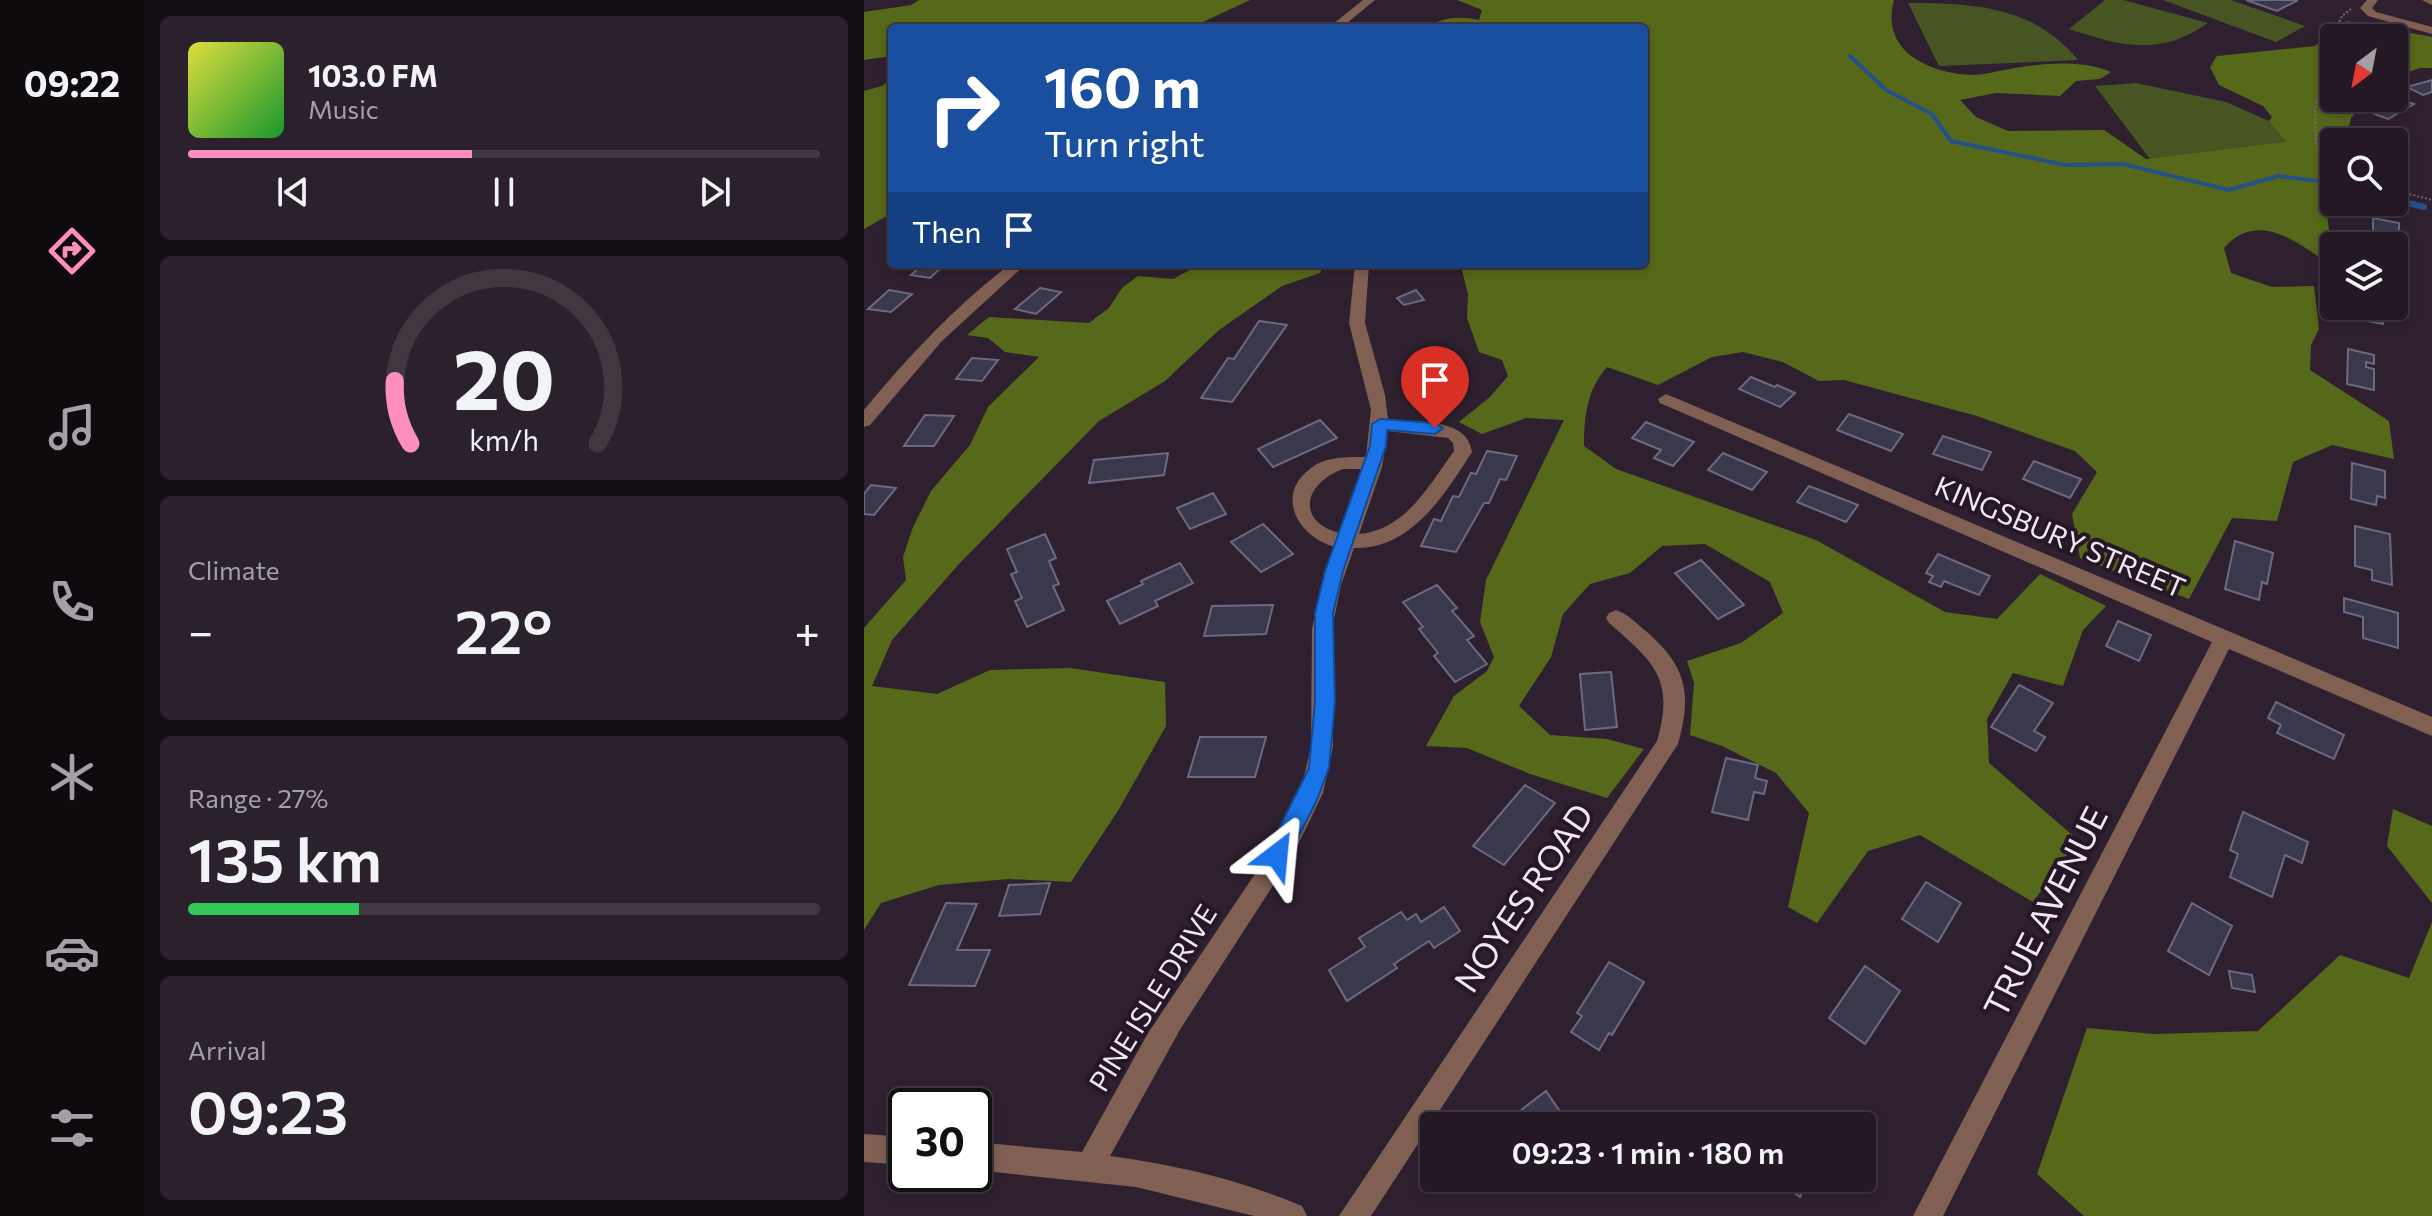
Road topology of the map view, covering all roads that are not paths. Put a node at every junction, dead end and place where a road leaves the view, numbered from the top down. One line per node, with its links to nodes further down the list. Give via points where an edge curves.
1 (1370, 0): 3 (street)
2 (2373, 0): 4 (street, via 2366,8 2372,14)
3 (1339, 24)
4 (2432, 31)
5 (1014, 268): 8 (street, via 951,321)
6 (1361, 268): 9 (street, PINE ISLE DRIVE, via 1355,319)
7 (1666, 399): 13 (street, KINGSBURY STREET)
8 (864, 421)
9 (1380, 424): 10 (street, PINE ISLE DRIVE); 11 (street, via 1453,433 1462,441 1463,452 1400,527 1377,539)
10 (1373, 463): 11 (street, PINE ISLE DRIVE); 11 (street, via 1340,461 1304,482 1305,518 1311,529)
11 (1345, 542): 18 (street, PINE ISLE DRIVE, via 1324,613 1319,768 1263,880 1159,1038)
12 (1616, 618): 20 (street, NOYES ROAD, via 1652,648 1671,673 1678,696 1667,744)
13 (2224, 638): 14 (street, KINGSBURY STREET); 21 (street, TRUE AVENUE)
14 (2432, 727)
15 (864, 1148): 16 (street)
16 (888, 1150)
17 (992, 1158): 18 (street)
18 (1090, 1166): 19 (street, via 1167,1177)
19 (1292, 1216)
20 (1354, 1216)
21 (1928, 1216)

